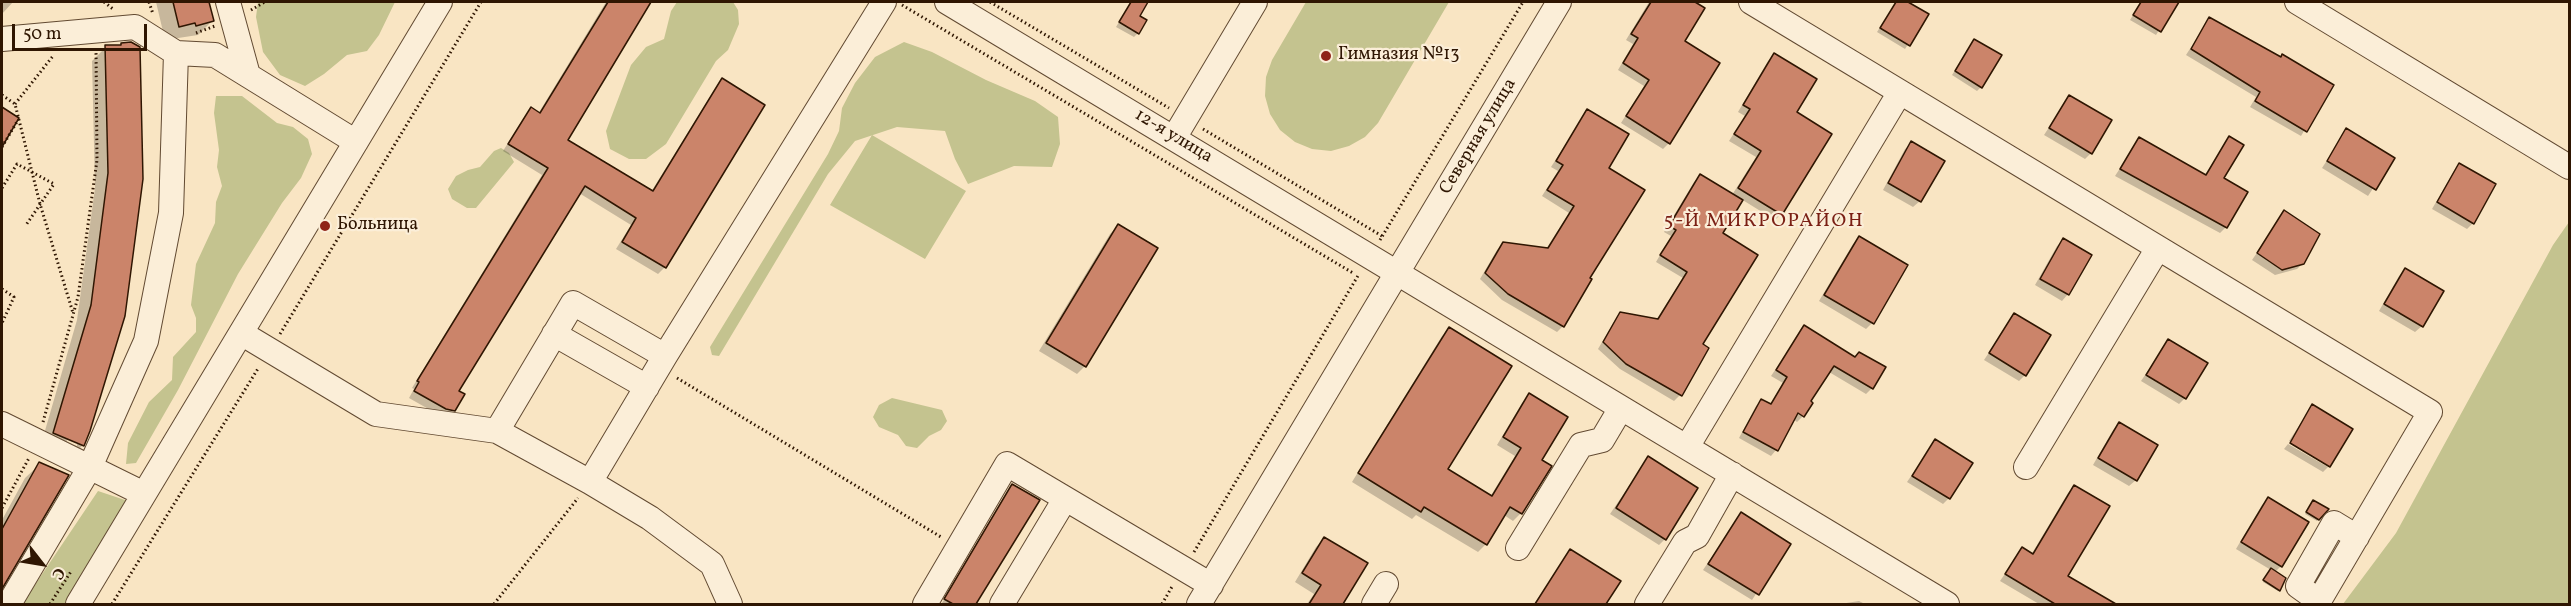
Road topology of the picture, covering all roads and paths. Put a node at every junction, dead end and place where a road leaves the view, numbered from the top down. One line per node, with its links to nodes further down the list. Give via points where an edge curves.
1 (228, 2): 15 (street)
2 (440, 2): 21 (street)
3 (481, 2): 36 (path)
4 (884, 2): 37 (street)
5 (896, 2): 29 (path)
6 (947, 2): 20 (street, 12-я улица)
7 (1255, 2): 20 (street)
8 (1524, 2): 29 (path)
9 (1559, 2): 30 (street, Северная улица)
10 (1751, 2): 16 (street)
11 (2297, 2): 23 (street)
12 (84, 32): 13 (street); 14 (street, via 135,27); 18 (path); 32 (path, via 97,160)
13 (2, 39)
14 (177, 53): 15 (street, via 215,55); 43 (street, via 171,213 146,341)
15 (248, 75): 21 (street)
16 (1900, 92): 28 (street); 42 (street)
17 (2, 95): 18 (path)
18 (15, 104): 19 (path)
19 (18, 120): 22 (path); 24 (path)
20 (1174, 138): 29 (street, 12-я улица)
21 (356, 142): 34 (street)
22 (2, 147)
23 (2569, 166)
24 (32, 171): 25 (path, via 17,164); 26 (path); 26 (path, via 54,184)
25 (2, 188)
26 (40, 204): 27 (path); 32 (path)
27 (27, 225)
28 (2158, 248): 44 (street); 50 (street, via 2430,412)
29 (1364, 266): 30 (street, 12-я улица); 53 (path)
30 (1398, 273): 38 (street, 12-я улица); 55 (street, Северная улица)
31 (2, 289): 33 (path, via 15,297)
32 (73, 315): 41 (path)
33 (2, 323)
34 (242, 333): 36 (street); 47 (street)
35 (554, 334): 37 (street); 37 (street, via 573,303); 40 (street)
36 (270, 350): 40 (street, via 376,414); 58 (path)
37 (656, 370): 46 (street); 51 (path)
38 (1621, 408): 42 (street, 12-я улица); 52 (street, via 1602,440 1581,445)
39 (2, 424): 41 (street)
40 (497, 430): 46 (street)
41 (38, 442): 43 (street); 49 (path)
42 (1687, 447): 45 (street, 12-я улица)
43 (90, 467): 47 (street); 56 (street)
44 (2026, 467)
45 (1732, 474): 65 (street, via 1697,536 1685,542); 66 (street, 12-я улица)
46 (590, 482): 59 (path); 60 (street, via 650,518 712,564)
47 (144, 494): 57 (street)
48 (1065, 499): 51 (street, via 1007,464); 53 (street); 62 (street)
49 (2, 508)
50 (2357, 537)
51 (958, 547): 61 (street)
52 (1518, 548)
53 (1183, 570): 55 (street); 63 (path)
54 (1386, 584): 64 (street)
55 (1205, 595)
56 (9, 604)
57 (78, 604)
58 (112, 604)
59 (494, 604)
60 (730, 604)
61 (925, 604)
62 (1002, 604)
63 (1162, 604)
64 (1374, 604)
65 (1647, 604)
66 (1947, 604)

